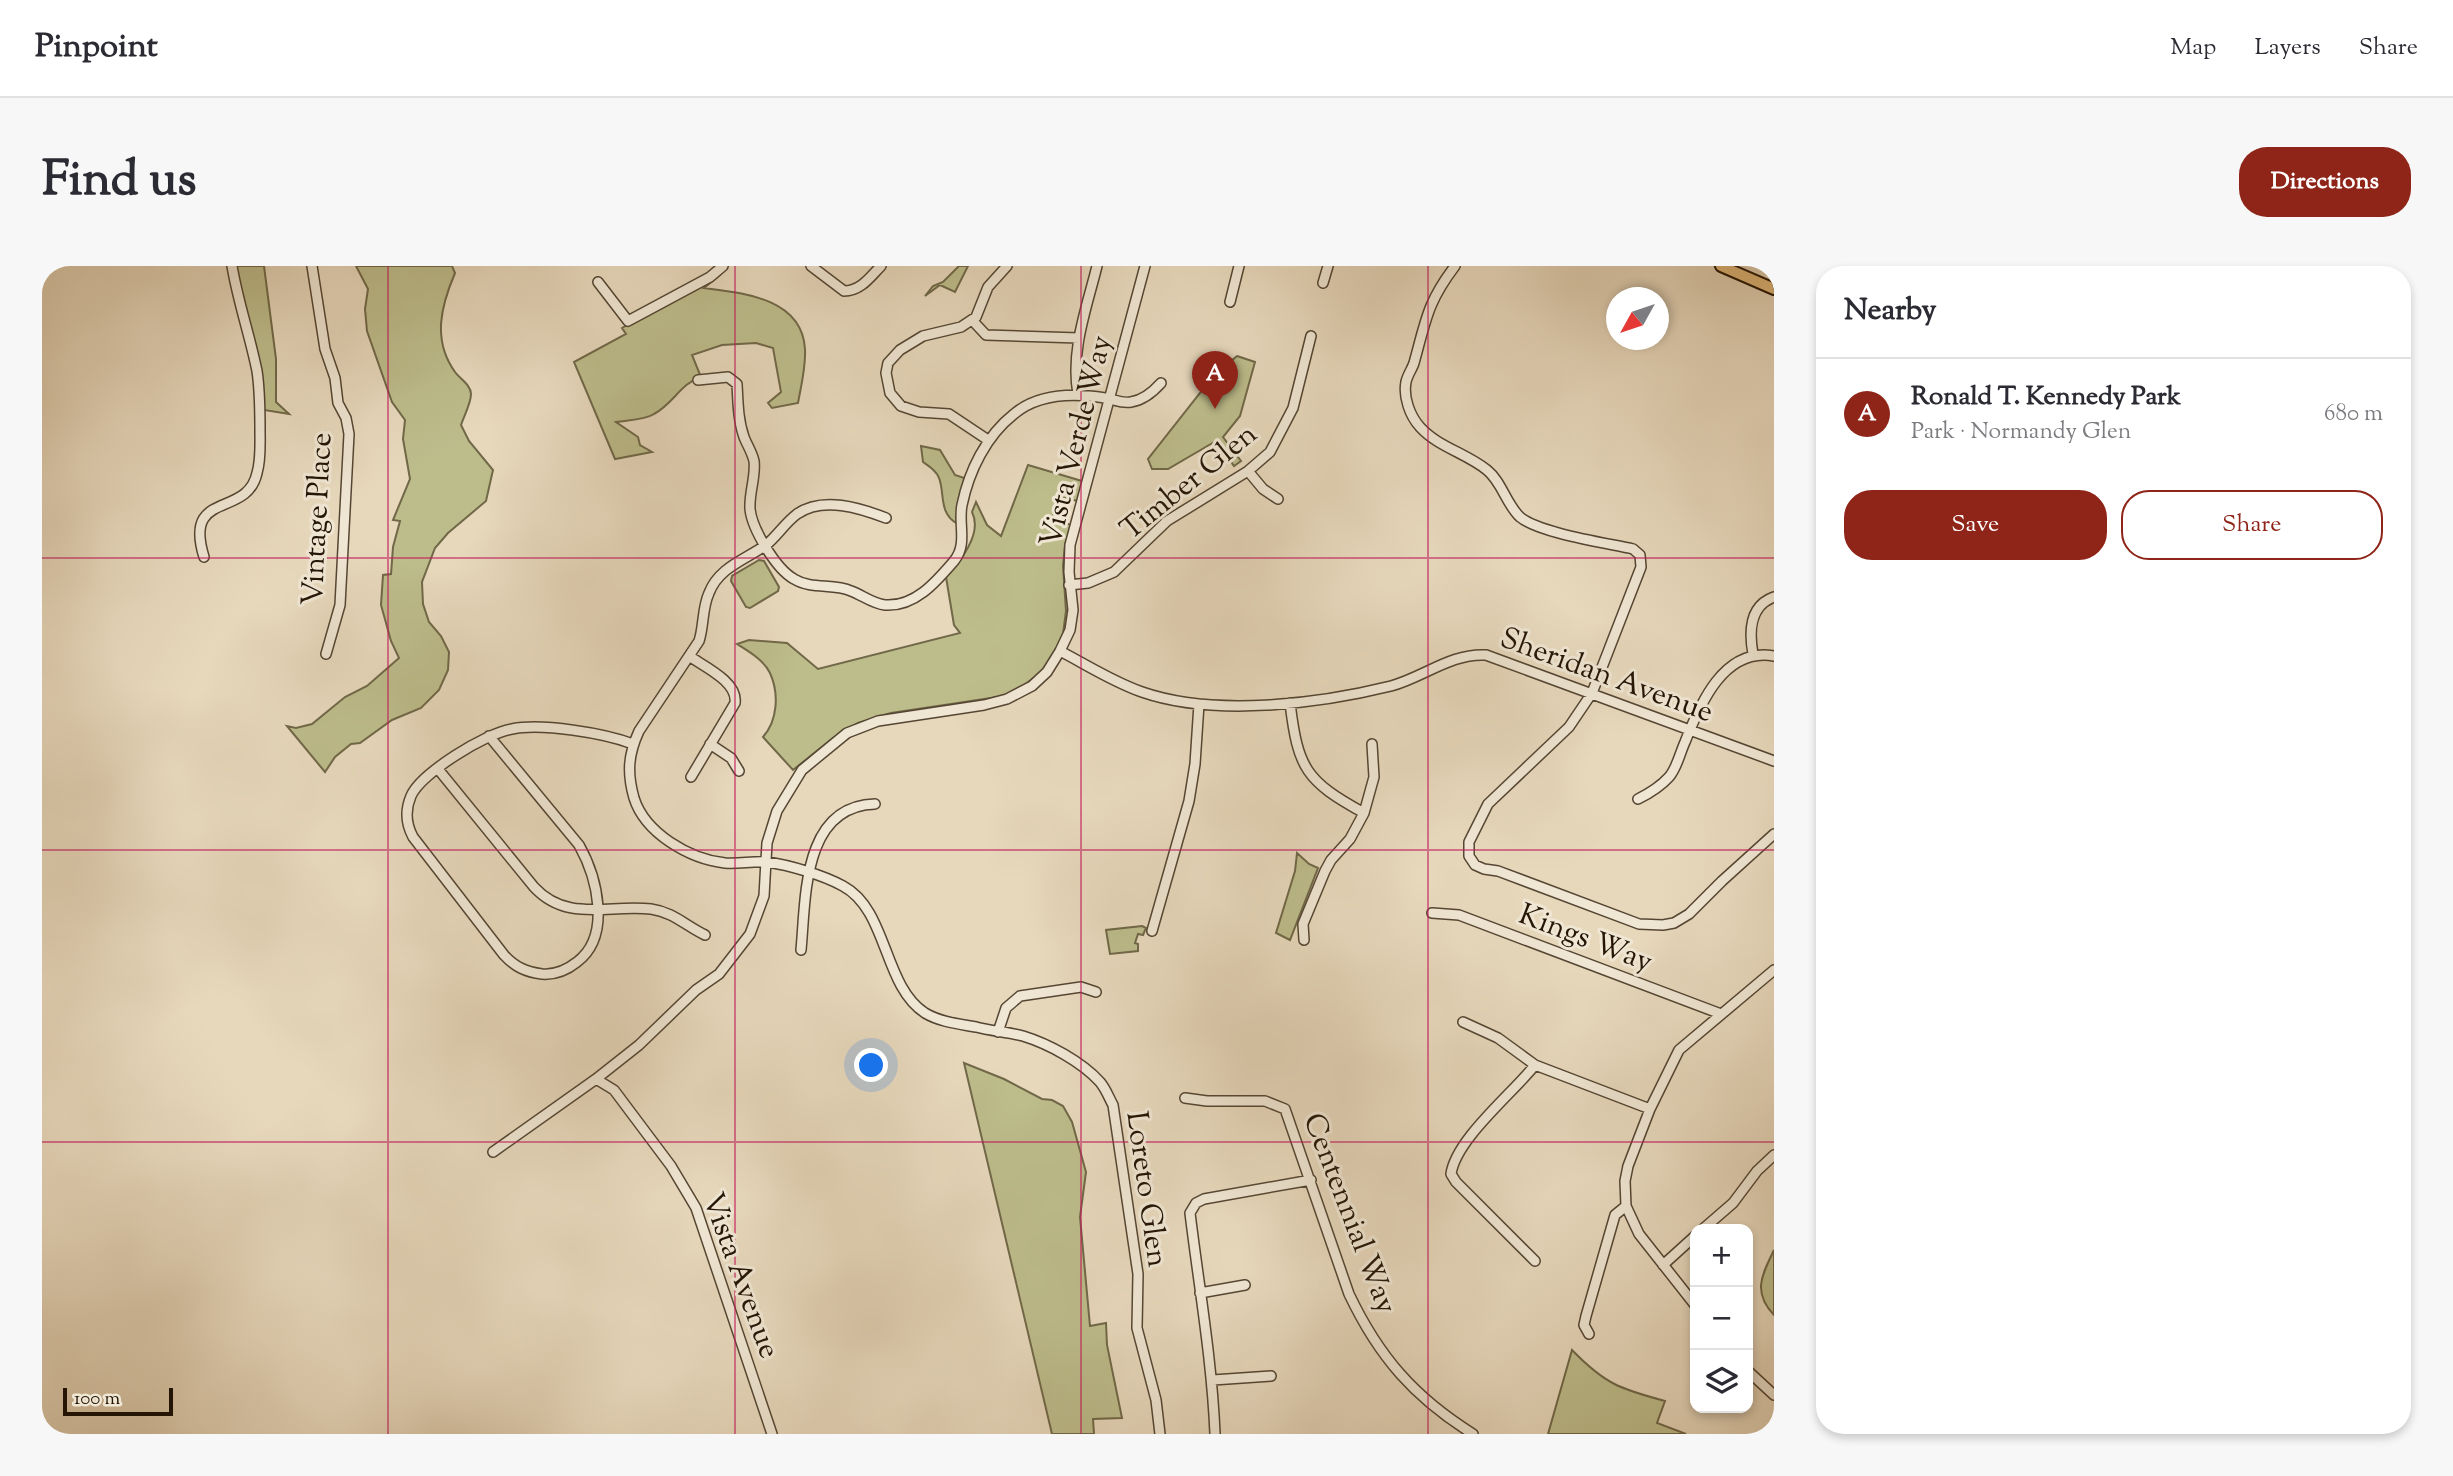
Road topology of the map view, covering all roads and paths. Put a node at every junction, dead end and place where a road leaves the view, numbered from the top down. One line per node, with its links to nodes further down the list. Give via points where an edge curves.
1 (232, 266): 29 (street, via 260,392 260,447 252,487 202,520)
2 (312, 266): 33 (street, Vintage Place, via 325,349 349,434 340,605)
3 (723, 266): 13 (street, via 628,321)
4 (811, 266): 5 (street, via 844,292 858,289)
5 (881, 266)
6 (1007, 266): 17 (street, via 988,287)
7 (1097, 266): 19 (street)
8 (1145, 266): 23 (street, Vista Verde Way)
9 (1239, 266): 16 (street)
10 (1328, 266): 14 (street)
11 (1455, 266): 37 (street, via 1432,299 1406,382 1407,402 1415,421 1429,436 1487,470 1509,505 1527,522 1633,549 1640,555 1641,567)
12 (1721, 266): 15 (main road)
13 (598, 282)
14 (1323, 283)
15 (1774, 289)
16 (1230, 302)
17 (972, 320): 19 (street, via 986,335); 24 (street, via 900,350 886,373 890,393 901,406 949,414)
18 (1311, 337): 25 (street, Timber Glen, via 1293,408 1270,452)
19 (1079, 338): 22 (street)
20 (698, 380): 28 (street, via 728,377 737,384 738,412 754,462 750,511)
21 (1161, 383): 23 (street, via 1145,398 1130,403)
22 (1078, 394): 23 (street); 24 (street, via 1027,405)
23 (1109, 399): 30 (street, Vista Verde Way, via 1070,545)
24 (988, 440): 28 (street, via 962,505 960,552 917,598 905,604 885,605 847,589 808,586 776,563)
25 (1248, 471): 26 (street); 30 (street, Timber Glen, via 1167,521 1114,572)
26 (1278, 499)
27 (886, 519): 28 (street, via 850,507 804,510)
28 (765, 545): 35 (street, via 721,573 709,593 704,628)
29 (204, 556)
30 (1069, 585): 32 (street, Vista Verde Way, via 1073,610)
31 (1774, 597): 34 (street, via 1761,604 1752,622)
32 (1060, 651): 39 (street, Sheridan Avenue, via 1140,691); 53 (street, Vista Verde Way, via 1032,686 1007,699 878,721 847,733 794,780 776,811)
33 (326, 654)
34 (1753, 654): 36 (street); 40 (street, via 1725,669)
35 (689, 656): 42 (street); 43 (street, via 731,686 736,695)
36 (1774, 656)
37 (1592, 693): 38 (street, Sheridan Avenue, via 1495,657 1470,655 1392,685); 40 (street, Sheridan Avenue); 52 (street, via 1569,727 1488,804 1469,842 1469,856 1475,865 1639,924 1663,925 1689,914)
38 (1290, 704): 39 (street, Sheridan Avenue); 51 (street, via 1305,767 1330,794)
39 (1199, 705): 57 (street, via 1189,802)
40 (1690, 729): 45 (street, Sheridan Avenue); 49 (street, via 1671,775)
41 (489, 736): 42 (street, via 531,727 605,735); 46 (street); 55 (street, via 579,845 589,863)
42 (633, 744): 53 (street, Loreto Glen, via 629,778 636,805 657,832 680,848 722,863)
43 (710, 744): 47 (street, via 731,758); 48 (street)
44 (1372, 744): 51 (street, via 1374,777)
45 (1774, 761)
46 (438, 769): 55 (street, via 542,896 558,906); 55 (street, via 411,797 409,829 511,962 527,972 550,975 569,969 592,943)
47 (739, 771)
48 (691, 777)
49 (1638, 799)
50 (875, 804): 54 (street, via 859,804 829,827 814,850)
51 (1364, 813): 59 (street, via 1325,871 1303,924)
52 (1774, 834)
53 (766, 862): 54 (street, Loreto Glen); 67 (street, Vista Verde Way, via 760,912 750,934 719,974)
54 (808, 873): 60 (street); 65 (street, Loreto Glen, via 846,887 863,904 915,1004 936,1018)
55 (597, 908): 58 (street, via 651,909 670,914)
56 (1432, 913): 63 (street, Kings Way, via 1459,915)
57 (1152, 931)
58 (705, 935)
59 (1304, 940)
60 (801, 950)
61 (1774, 970): 63 (street)
62 (1096, 992): 65 (street, via 1081,987 1020,996 1006,1008)
63 (1721, 1014): 69 (street, via 1679,1050)
64 (1463, 1022): 66 (street, via 1498,1038)
65 (998, 1032): 87 (street, Loreto Glen, via 1023,1036 1069,1059 1102,1084 1113,1105 1138,1273 1138,1328)
66 (1535, 1065): 69 (street); 76 (street, via 1475,1129 1451,1174)
67 (596, 1079): 70 (street); 86 (street, Vista Avenue, via 614,1090 696,1208)
68 (1185, 1098): 72 (street, Centennial Way, via 1265,1101 1285,1109)
69 (1650, 1110): 73 (street, via 1628,1166)
70 (493, 1152)
71 (1774, 1155): 74 (street)
72 (1311, 1180): 79 (street, via 1196,1203 1190,1213); 89 (street, Centennial Way, via 1349,1294 1377,1346 1421,1397)
73 (1626, 1203): 77 (street, via 1639,1234); 81 (street, via 1615,1215 1586,1316)
74 (1709, 1224)
75 (1690, 1241): 77 (street)
76 (1535, 1261)
77 (1663, 1265): 80 (street)
78 (1245, 1285): 79 (street)
79 (1200, 1293): 84 (street)
80 (1690, 1299)
81 (1589, 1334)
82 (1271, 1376): 84 (street)
83 (1753, 1376): 85 (street)
84 (1213, 1380): 88 (street)
85 (1774, 1395)
86 (772, 1434)
87 (1160, 1434)
88 (1215, 1434)
89 (1473, 1434)

